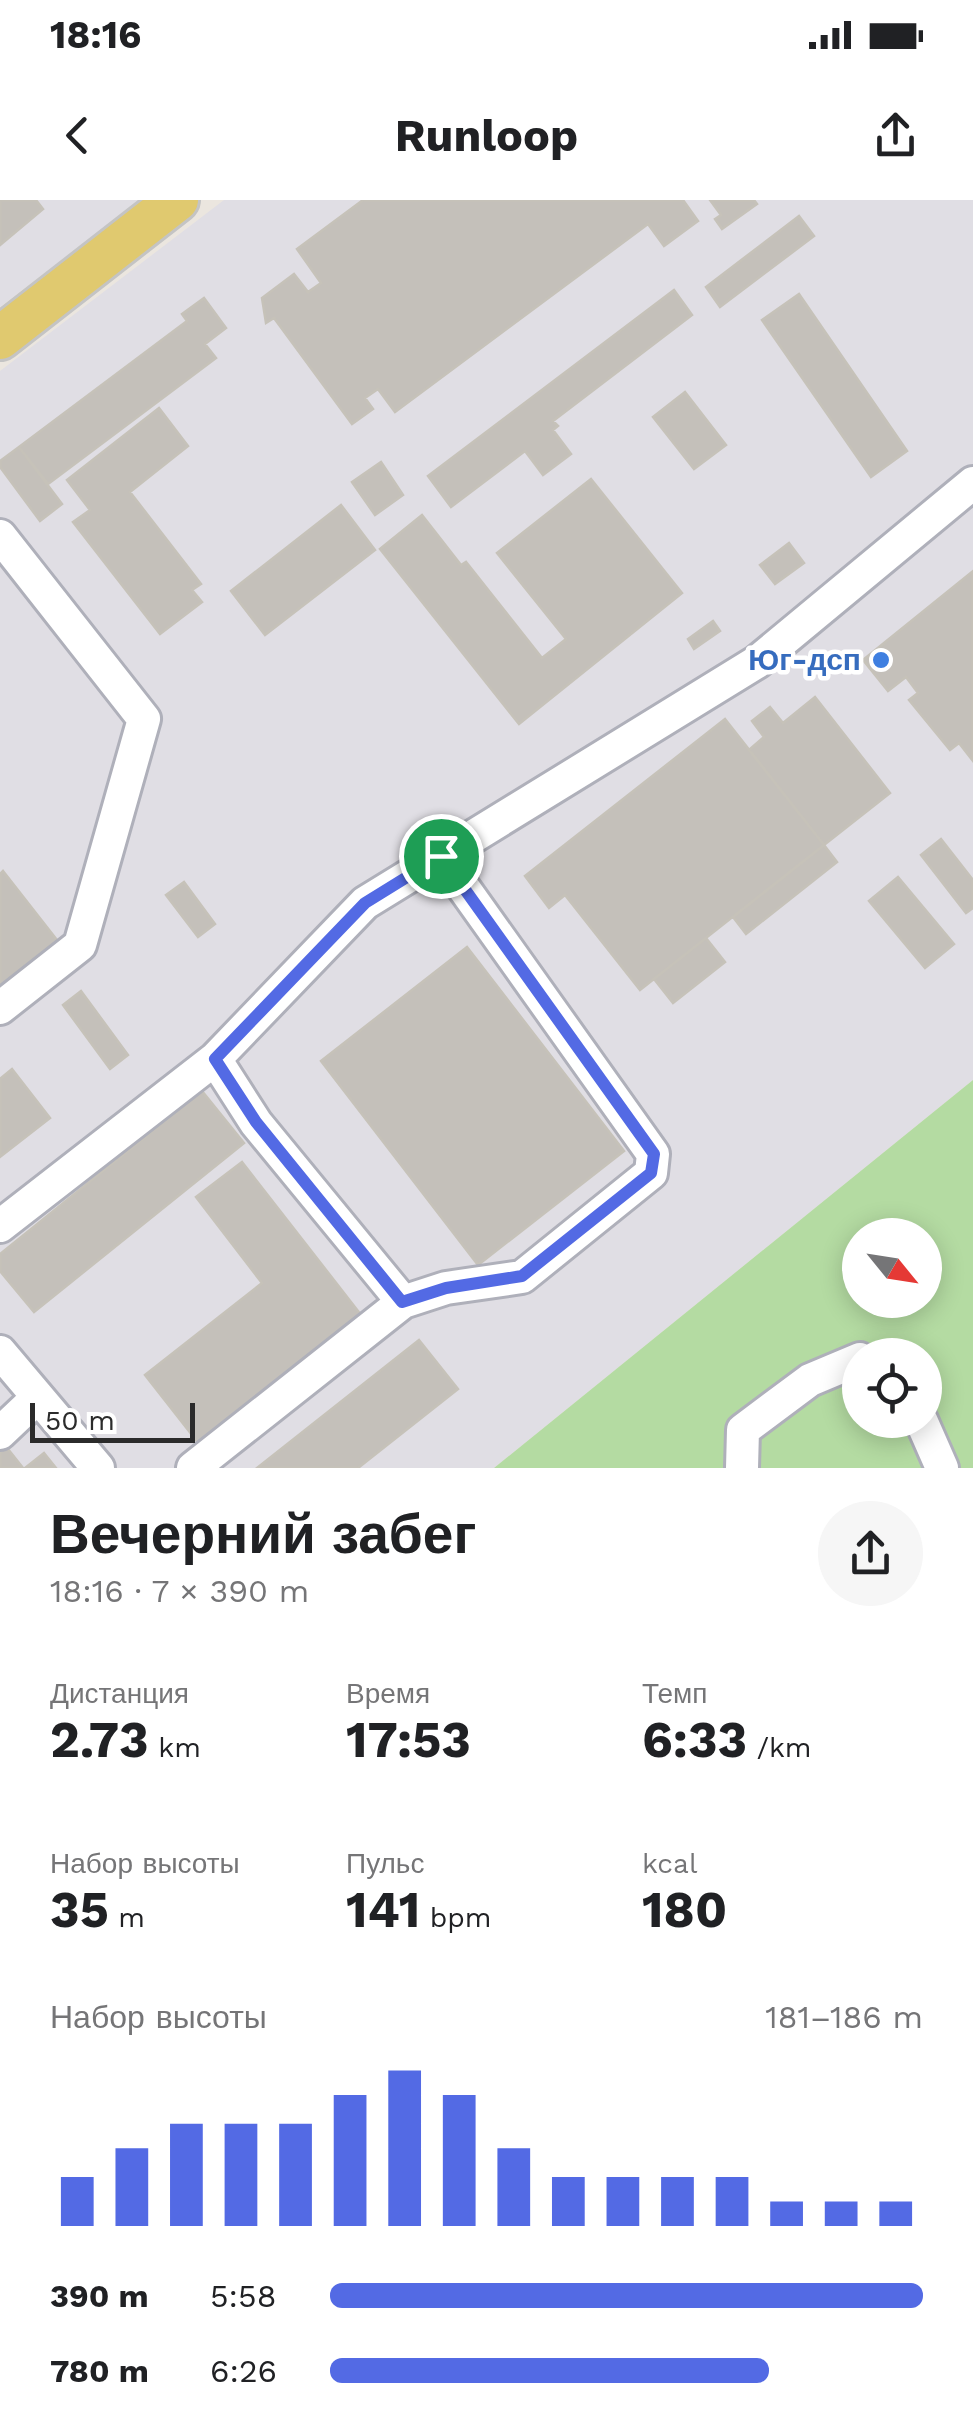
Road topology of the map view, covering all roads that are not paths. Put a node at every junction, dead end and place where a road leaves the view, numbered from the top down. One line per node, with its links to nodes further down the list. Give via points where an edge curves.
1 (177, 200): 2 (main road)
2 (0, 338)
3 (973, 484): 5 (lane, via 757,662)
4 (0, 536): 6 (lane, via 144,719 80,945)
5 (441, 856): 7 (lane, via 365,903); 9 (lane, via 654,1154 651,1173 522,1276)
6 (0, 1008)
7 (215, 1059): 8 (lane); 9 (lane, via 256,1122)
8 (0, 1226)
9 (402, 1302): 16 (lane)
10 (0, 1352): 12 (lane)
11 (842, 1367): 17 (lane, via 810,1380 743,1430)
12 (38, 1397): 13 (lane); 15 (lane)
13 (0, 1433)
14 (929, 1438): 18 (lane)
15 (98, 1468)
16 (193, 1468)
17 (742, 1468)
18 (942, 1468)

